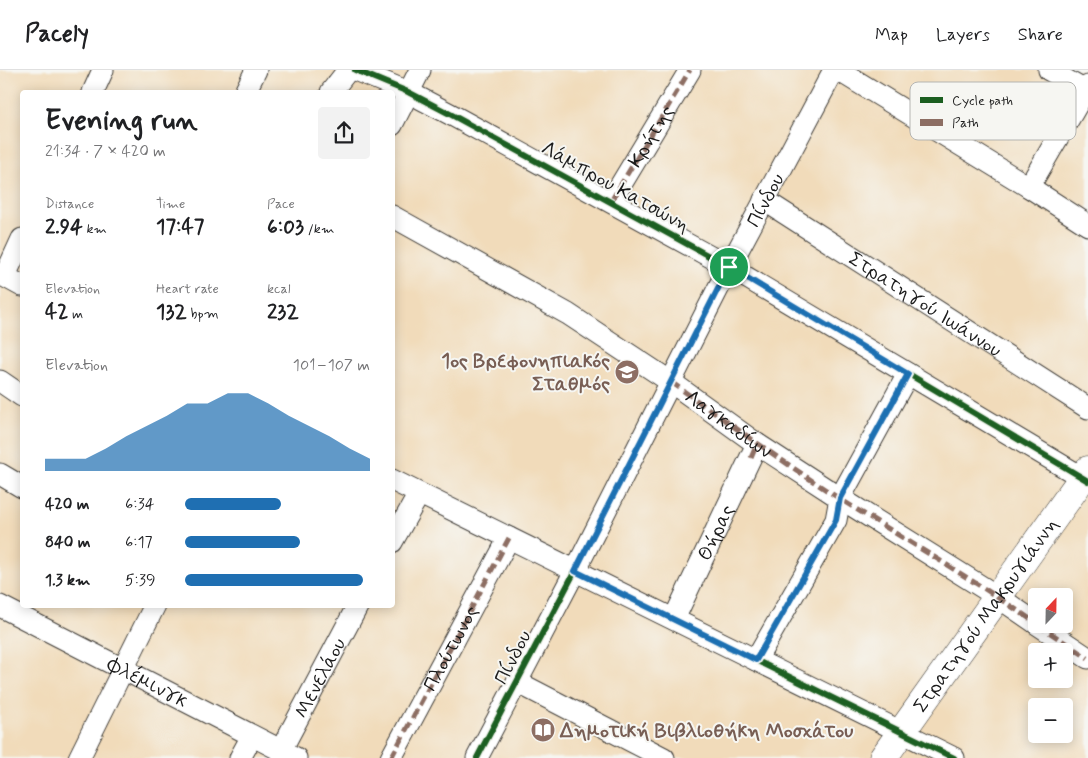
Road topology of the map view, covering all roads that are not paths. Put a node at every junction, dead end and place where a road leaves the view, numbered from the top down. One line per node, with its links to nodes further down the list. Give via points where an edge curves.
1 (103, 70): 12 (street)
2 (256, 70): 13 (street)
3 (348, 70): 14 (street)
4 (355, 70): 15 (street, Λάμπρου Κατσώνη)
5 (420, 70): 15 (street)
6 (690, 70): 23 (street, Κρήτης)
7 (834, 70): 22 (street, Πίνδου)
8 (838, 70): 17 (street)
9 (1049, 70): 10 (street)
10 (1074, 82)
11 (1086, 88): 16 (street)
12 (94, 90)
13 (246, 90)
14 (333, 90)
15 (408, 92): 18 (street); 23 (street, Λάμπρου Κατσώνη)
16 (1076, 105)
17 (910, 114)
18 (395, 119)
19 (952, 140): 21 (street)
20 (1056, 140): 21 (street)
21 (1029, 187): 25 (street)
22 (764, 200): 27 (street, Πίνδου); 33 (street, Στρατηγού Ιωάννου)
23 (610, 201): 27 (street, Λάμπρου Κατσώνη)
24 (395, 218): 31 (street, Λαγκαδίων, via 568,314)
25 (1088, 225)
26 (20, 245): 28 (street)
27 (729, 267): 29 (street, Λάμπρου Κατσώνη); 31 (street, Πίνδου)
28 (9, 279)
29 (908, 374): 36 (street, Λάμπρου Κατσώνη); 40 (street)
30 (0, 381): 32 (street)
31 (671, 382): 34 (street, Λαγκαδίων); 43 (street, Πίνδου)
32 (20, 395)
33 (1088, 408)
34 (754, 451): 40 (street, Λαγκαδίων); 49 (street, Θήρας)
35 (0, 474): 38 (street)
36 (1086, 476): 44 (main road, Στρατηγού Μακρυγιάννη)
37 (395, 482): 39 (street)
38 (20, 486)
39 (419, 494): 41 (street); 42 (street)
40 (840, 498): 44 (street, Λαγκαδίων); 52 (street, via 836,520)
41 (395, 537)
42 (509, 538): 43 (street); 60 (street, Πλούτωνος)
43 (575, 571): 49 (street); 54 (street, Πίνδου)
44 (998, 597): 48 (street, Λαγκαδίων); 55 (main road, Στρατηγού Μακρυγιάννη)
45 (0, 606): 53 (street, Φλέμινγκ)
46 (153, 608): 53 (street)
47 (357, 608): 57 (street, Μενελάου)
48 (1028, 617)
49 (674, 619): 52 (street)
50 (1052, 633): 51 (street, Λαγκαδίων)
51 (1088, 658)
52 (756, 660): 55 (street)
53 (123, 669): 56 (street, Φλέμινγκ); 58 (street)
54 (517, 682): 61 (street, Πίνδου); 62 (street)
55 (902, 731): 63 (main road, Στρατηγού Μακρυγιάννη); 64 (street)
56 (252, 736): 57 (street, Φλέμινγκ); 59 (street)
57 (289, 754)
58 (79, 758)
59 (240, 758)
60 (391, 758)
61 (477, 758)
62 (664, 758)
63 (883, 758)
64 (954, 758)

